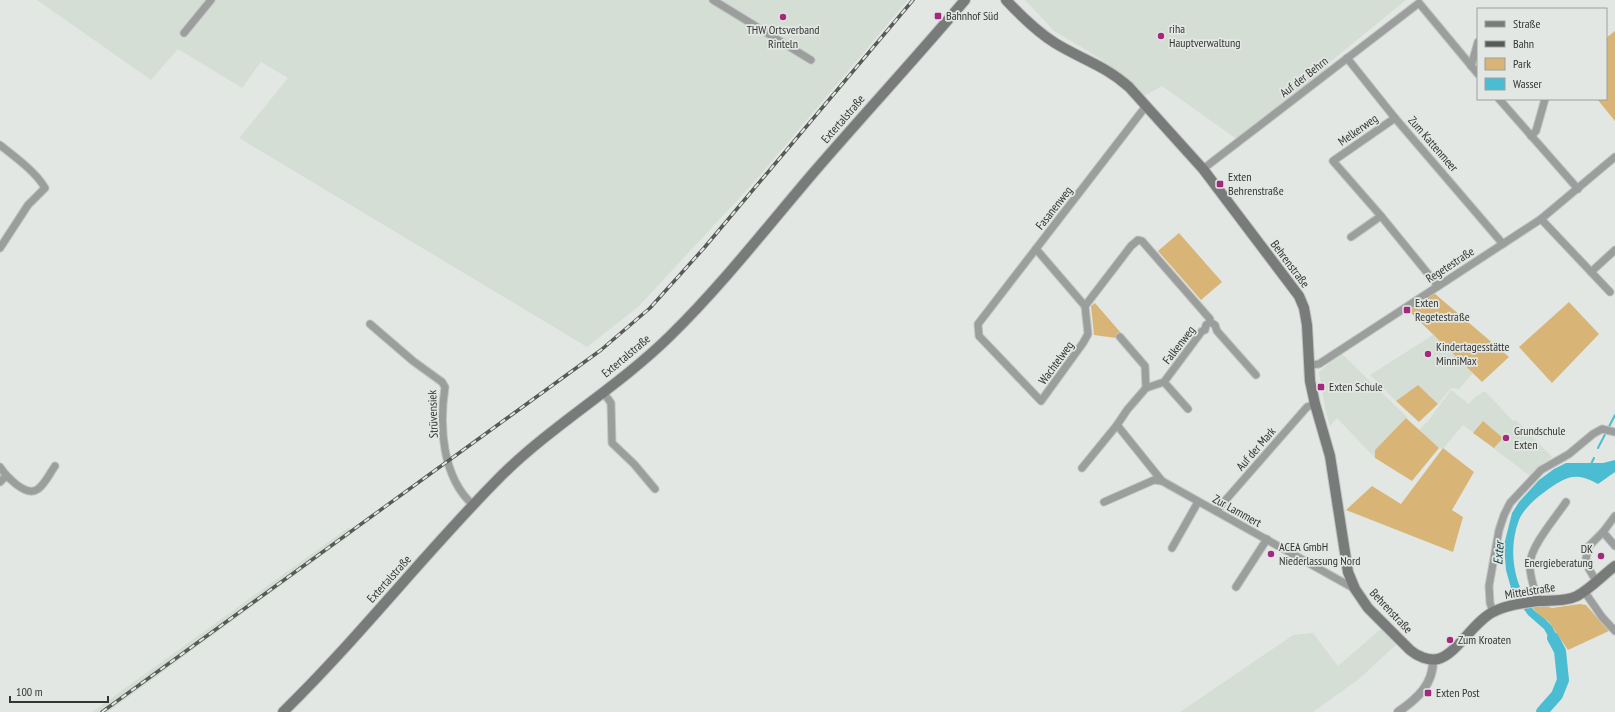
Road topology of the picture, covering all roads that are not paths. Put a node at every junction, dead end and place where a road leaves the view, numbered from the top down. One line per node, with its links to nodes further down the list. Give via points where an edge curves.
1 (211, 0): 6 (street)
2 (713, 0): 9 (street)
3 (974, 0): 5 (main road)
4 (1006, 0): 14 (main road, Behrenstraße, via 1041,34 1116,75)
5 (963, 2): 40 (main road, Extertalstraße, via 702,302 641,362)
6 (184, 33)
7 (1477, 45): 10 (street)
8 (1347, 58): 10 (street, Auf der Behrn, via 1419,3); 15 (street, Zum Kattenmeer); 19 (street, Auf der Behrn)
9 (811, 60)
10 (1471, 66): 11 (street)
11 (1477, 73)
12 (1500, 100): 16 (street)
13 (1545, 100): 16 (street, via 1536,131)
14 (1146, 106): 19 (main road, Behrenstraße); 26 (street, Fasanenweg)
15 (1395, 118): 21 (street, Melkerweg, via 1333,161); 24 (street, Zum Kattenmeer)
16 (1531, 136): 20 (street)
17 (0, 145): 25 (street, via 33,173 45,188 28,205)
18 (1615, 157): 20 (street, Regetestraße)
19 (1203, 170): 36 (main road, Behrenstraße, via 1299,296 1308,325)
20 (1578, 189): 22 (street, Regetestraße)
21 (1381, 216): 23 (street); 29 (street, Melkerweg)
22 (1541, 219): 24 (street, Regetestraße); 28 (street)
23 (1351, 237)
24 (1503, 244): 29 (street, Regetestraße)
25 (0, 248)
26 (1036, 249): 31 (street); 34 (street, Fasanenweg)
27 (1615, 250): 28 (street)
28 (1591, 272): 30 (street)
29 (1438, 286): 36 (street, Regetestraße, via 1319,364)
30 (1610, 292)
31 (1085, 306): 32 (street, Falkenweg, via 1138,240 1142,241); 34 (street, Wachtelweg, via 1088,334 1041,402 979,336)
32 (1210, 322): 37 (street, Falkenweg); 38 (street, Falkenweg)
33 (370, 324): 55 (street, Strüvensiek, via 446,387 443,419 448,461 458,488)
34 (978, 324)
35 (1120, 337): 39 (street, Falkenweg, via 1146,366)
36 (1310, 365): 41 (main road, Behrenstraße, via 1310,381)
37 (1256, 375)
38 (1164, 382): 39 (street, Falkenweg); 42 (street, Falkenweg)
39 (1146, 388): 43 (street)
40 (603, 392): 51 (street, via 610,403 612,443); 55 (main road, Extertalstraße, via 533,447)
41 (1315, 404): 56 (street, Auf der Mark, via 1307,407); 65 (main road, Behrenstraße, via 1330,456 1348,572)
42 (1188, 409)
43 (1117, 425): 47 (street); 49 (street)
44 (1610, 431): 68 (street, via 1599,430 1569,454 1540,470 1510,503 1499,530 1489,586)
45 (55, 466): 48 (street, via 39,489 34,491 21,487)
46 (0, 467): 48 (street)
47 (1082, 468)
48 (6, 476): 50 (street)
49 (1162, 481): 52 (street, via 1154,480); 53 (street, Zur Lammert)
50 (0, 482)
51 (655, 489)
52 (1104, 502)
53 (1198, 502): 56 (street, Zur Lammert); 61 (street, Zur Lammert)
54 (1566, 502): 67 (street, via 1533,550 1531,577)
55 (473, 506): 71 (main road, Extertalstraße)
56 (1216, 512): 59 (street, Zur Lammert)
57 (1615, 516): 58 (street)
58 (1603, 532): 60 (street); 63 (street, via 1589,546 1586,558)
59 (1266, 539): 64 (street, Zur Lammert); 65 (street, Zur Lammert)
60 (1615, 546)
61 (1172, 548)
62 (1615, 566): 63 (main road, Mittelstraße)
63 (1596, 581): 66 (main road, Mittelstraße)
64 (1236, 587)
65 (1355, 589): 70 (main road, Behrenstraße, via 1368,608 1410,650)
66 (1584, 591): 67 (main road, Mittelstraße, via 1571,598); 69 (street)
67 (1538, 601): 68 (main road, Mittelstraße)
68 (1493, 612): 70 (main road, Mittelstraße, via 1482,618 1447,655)
69 (1615, 631)
70 (1433, 660): 72 (street, via 1432,674 1424,689)
71 (283, 712)
72 (1398, 712)

